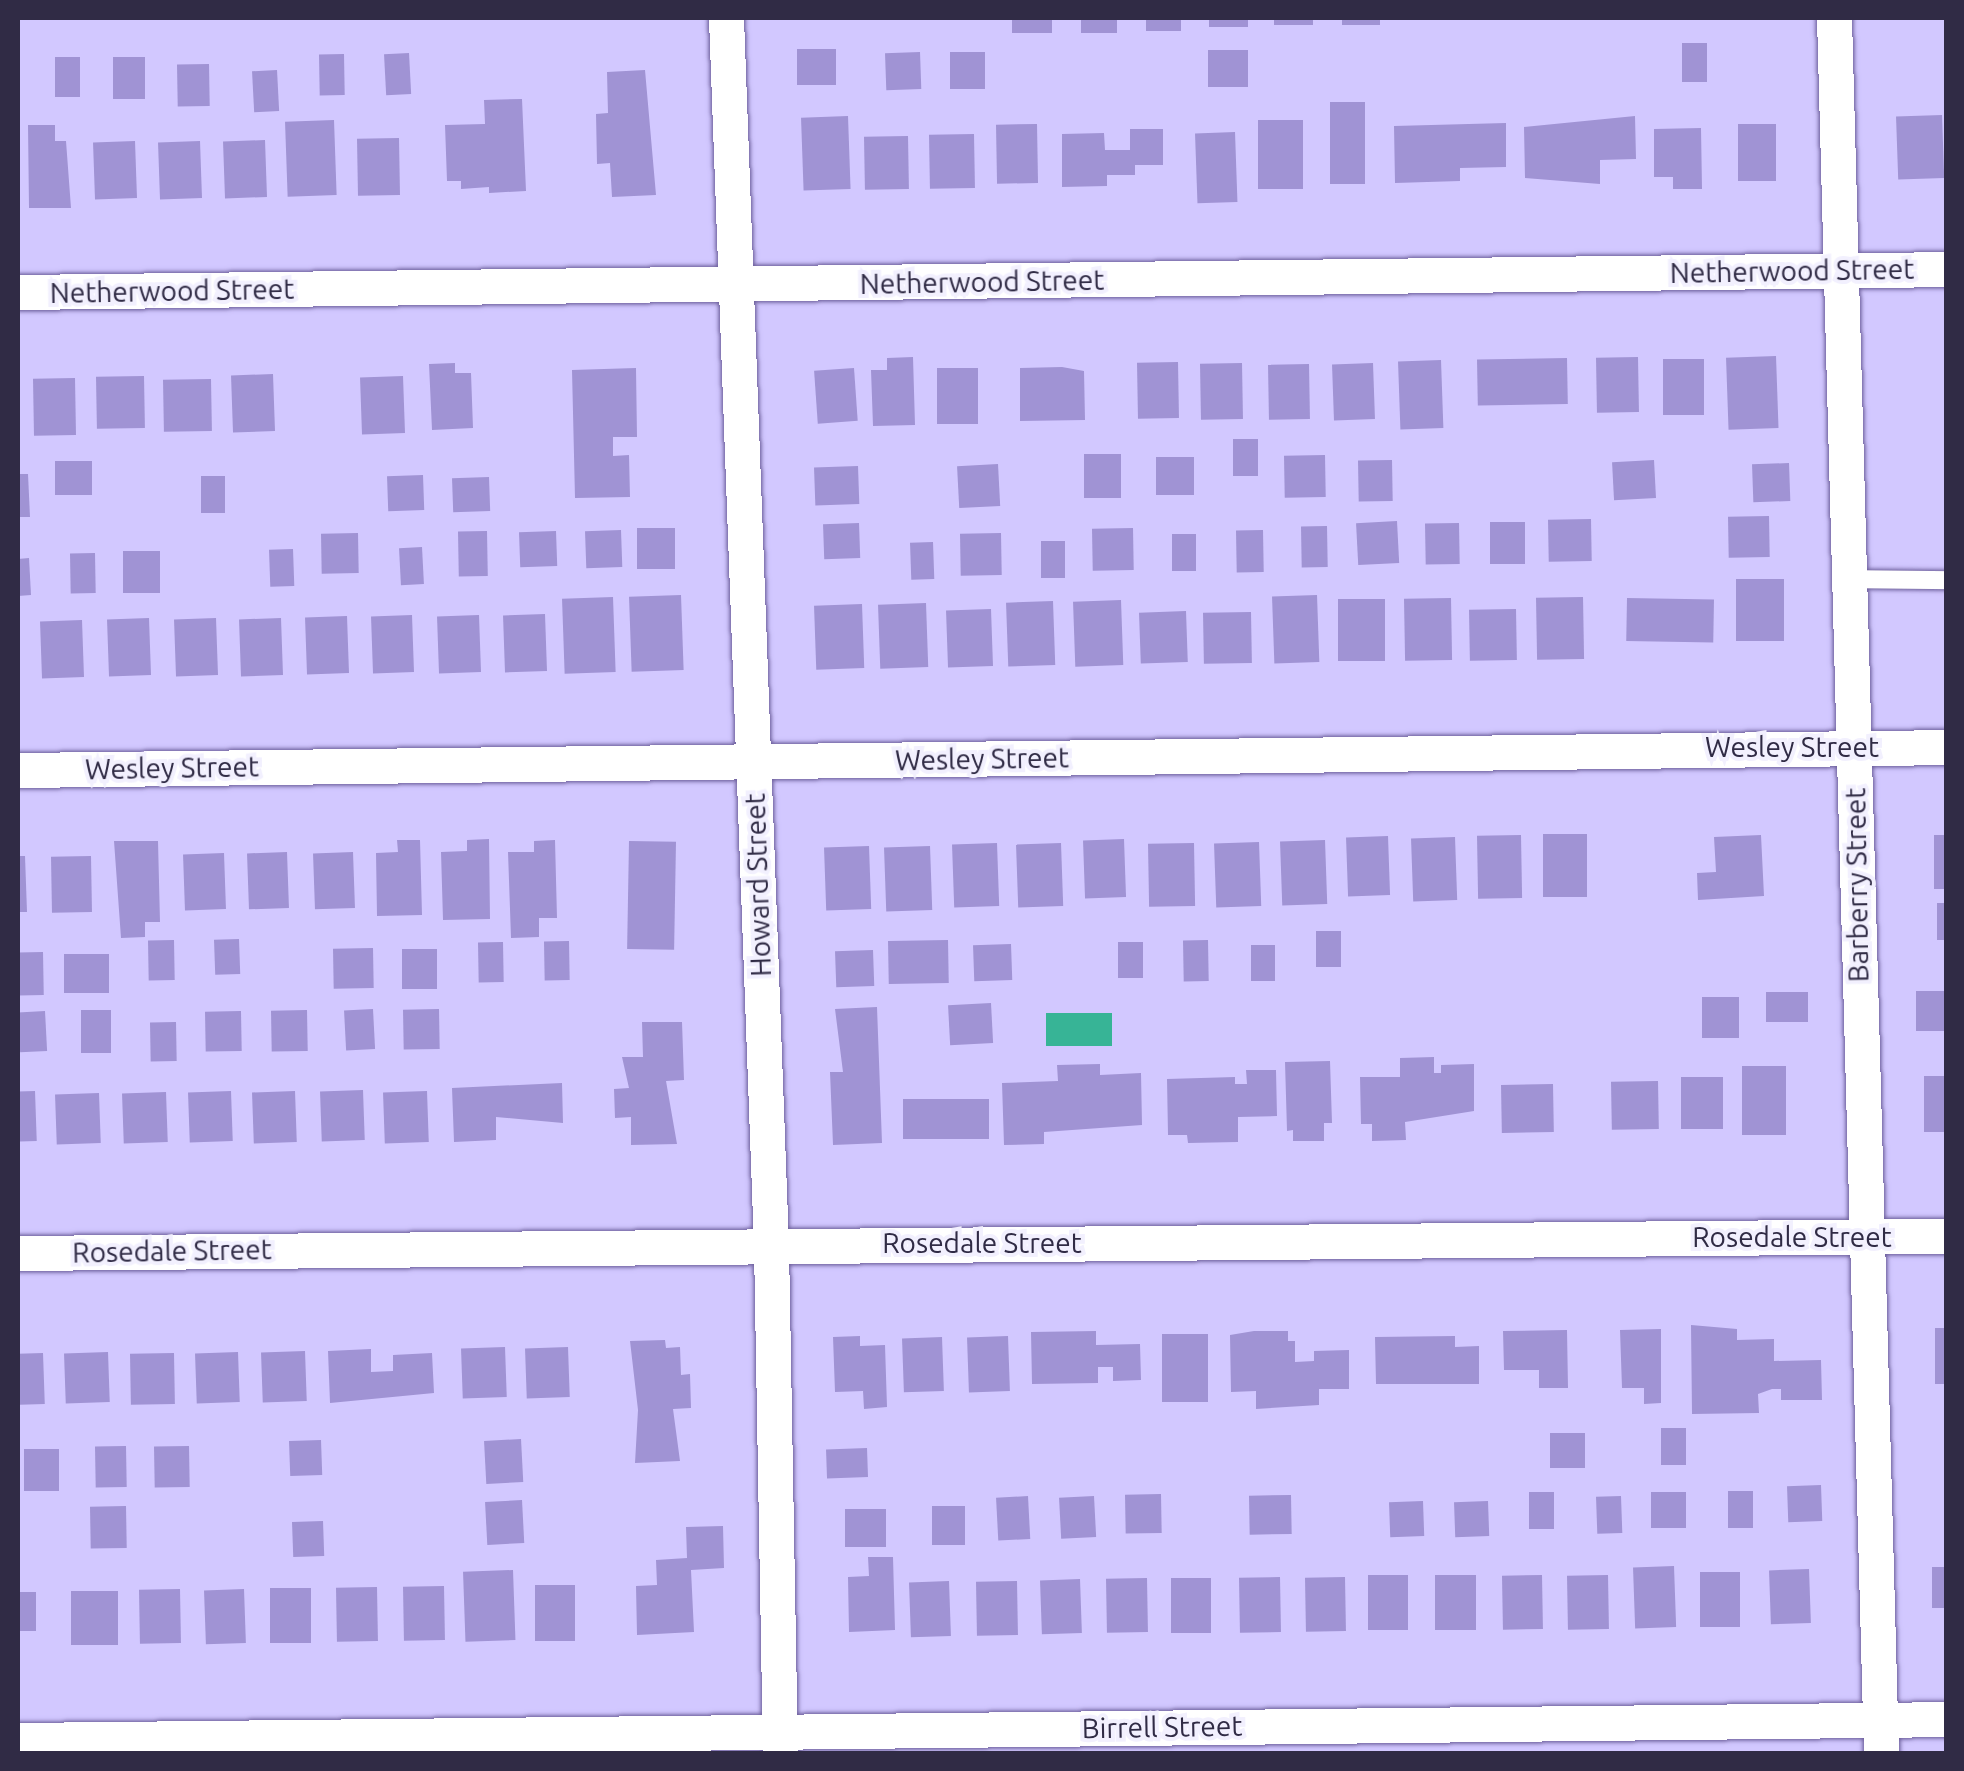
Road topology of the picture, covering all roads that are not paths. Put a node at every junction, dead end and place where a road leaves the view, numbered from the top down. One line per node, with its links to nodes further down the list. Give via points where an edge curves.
1 (726, 18): 5 (street, Howard Street)
2 (1834, 18): 4 (street, Barberry Street)
3 (1946, 269): 4 (street, Netherwood Street)
4 (1840, 270): 5 (street, Netherwood Street); 7 (street, Barberry Street)
5 (734, 285): 6 (street, Netherwood Street); 11 (street, Howard Street)
6 (18, 292)
7 (1846, 580): 8 (lane); 10 (street, Barberry Street)
8 (1946, 580)
9 (1946, 746): 10 (street, Wesley Street)
10 (1855, 747): 11 (street, Wesley Street); 13 (street, Barberry Street)
11 (753, 762): 12 (street, Wesley Street); 15 (street, Howard Street)
12 (18, 770)
13 (1866, 1236): 14 (street, Rosedale Street); 15 (street, Rosedale Street); 18 (street, Barberry Street)
14 (1946, 1236)
15 (771, 1245): 16 (street, Rosedale Street); 20 (street, Howard Street)
16 (18, 1253)
17 (1946, 1720): 18 (street, Birrell Street)
18 (1880, 1737): 20 (street, Birrell Street)
19 (18, 1740): 20 (street, Birrell Street)
20 (780, 1743)

